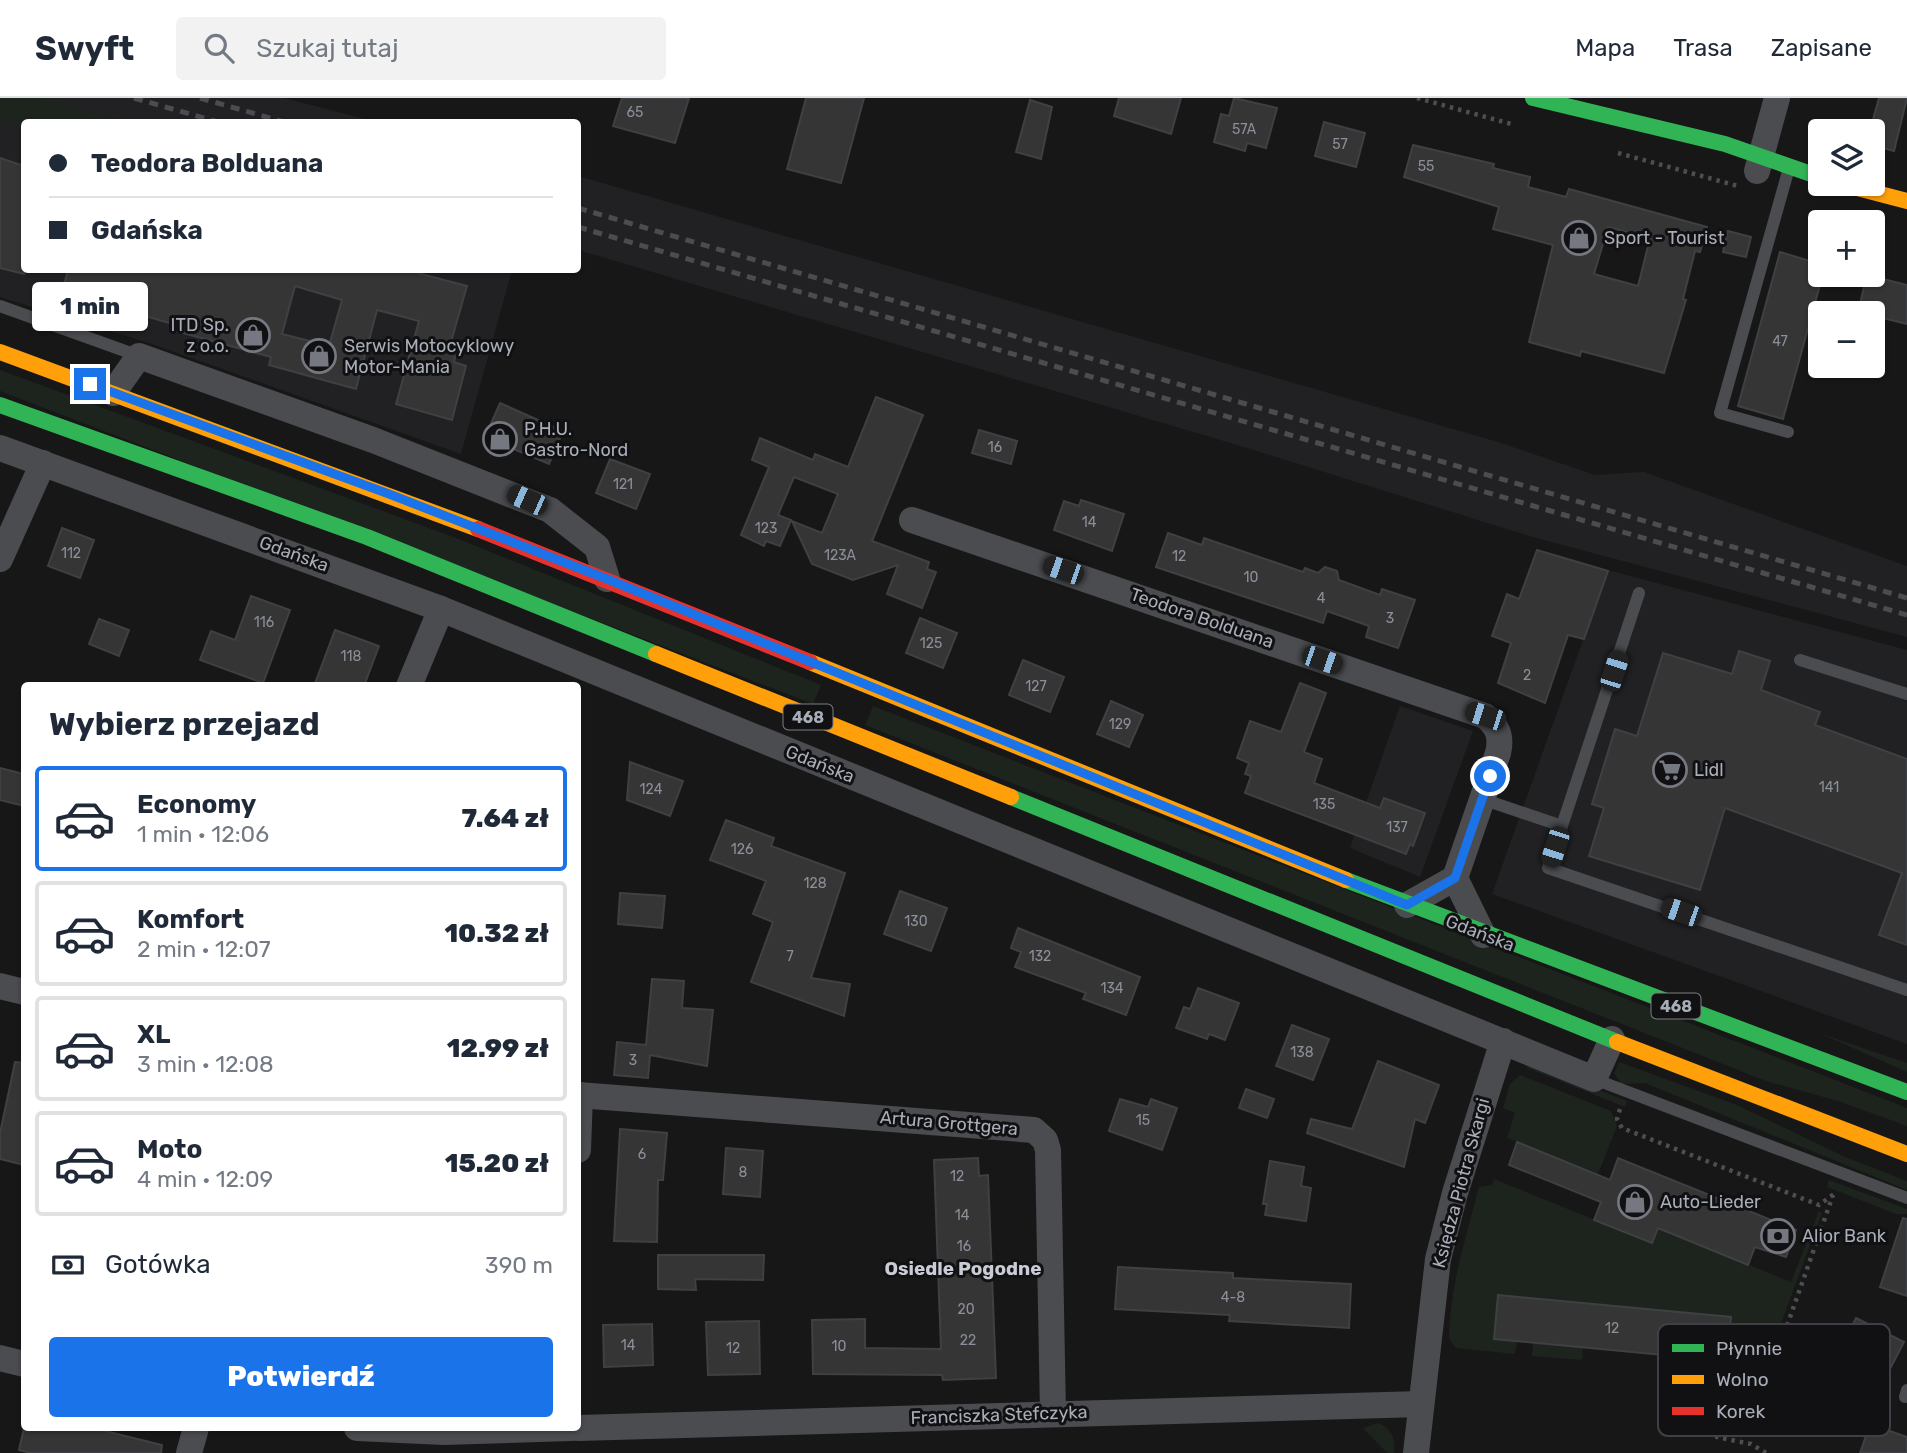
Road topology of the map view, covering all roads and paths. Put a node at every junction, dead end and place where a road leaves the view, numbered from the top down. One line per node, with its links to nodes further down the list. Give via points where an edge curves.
1 (1533, 98): 3 (main road)
2 (1777, 98): 5 (street)
3 (1584, 112): 4 (main road); 5 (main road, via 1685,133)
4 (1642, 142)
5 (1752, 166): 6 (main road)
6 (1788, 172): 7 (main road); 15 (lane, via 1720,414)
7 (1808, 176)
8 (1885, 195): 9 (main road)
9 (1907, 201)
10 (0, 306): 12 (lane)
11 (0, 352): 13 (main road, Gdańska / 468)
12 (139, 356): 13 (street); 20 (street, via 550,510 597,547)
13 (113, 393): 20 (main road, Gdańska / 468)
14 (0, 405): 34 (main road, 468, via 367,537)
15 (1788, 432)
16 (0, 448): 17 (street, Gdańska)
17 (43, 463): 19 (street); 22 (street, Gdańska)
18 (912, 520): 26 (street, Teodora Bolduana, via 1485,716 1493,722 1501,742)
19 (0, 559)
20 (607, 579): 29 (main road, Gdańska / 468)
21 (1639, 593): 27 (lane)
22 (441, 609): 24 (street); 35 (street, Gdańska)
23 (1800, 660): 25 (lane)
24 (411, 682)
25 (1907, 694)
26 (1482, 799): 27 (lane); 28 (street, Teodora Bolduana)
27 (1562, 827): 32 (lane, via 1548,868)
28 (1455, 878): 29 (street); 30 (street)
29 (1407, 905): 30 (main road, Gdańska / 468)
30 (1483, 935): 37 (main road, Gdańska / 468)
31 (0, 986): 33 (street)
32 (1907, 990)
33 (21, 991)
34 (1612, 1039): 36 (street); 39 (main road, 468)
35 (1503, 1041): 36 (street, Gdańska); 45 (street, Księdza Piotra Skargi, via 1438,1259)
36 (1594, 1079): 41 (lane)
37 (1907, 1092)
38 (581, 1095): 46 (street, Artura Grottgera, via 1034,1130 1048,1150)
39 (1907, 1154)
40 (1834, 1194): 42 (path)
41 (1907, 1198)
42 (1788, 1324)
43 (0, 1358): 44 (street)
44 (21, 1363)
45 (1421, 1404): 46 (street, Franciszka Stefczyka); 53 (street, Księdza Piotra Skargi)
46 (1054, 1413): 47 (street, Franciszka Stefczyka)
47 (581, 1428)
48 (195, 1431): 52 (street)
49 (422, 1431): 50 (street)
50 (474, 1431)
51 (1717, 1436): 54 (path, via 1751,1444)
52 (189, 1453)
53 (1416, 1453)
54 (1766, 1453)

